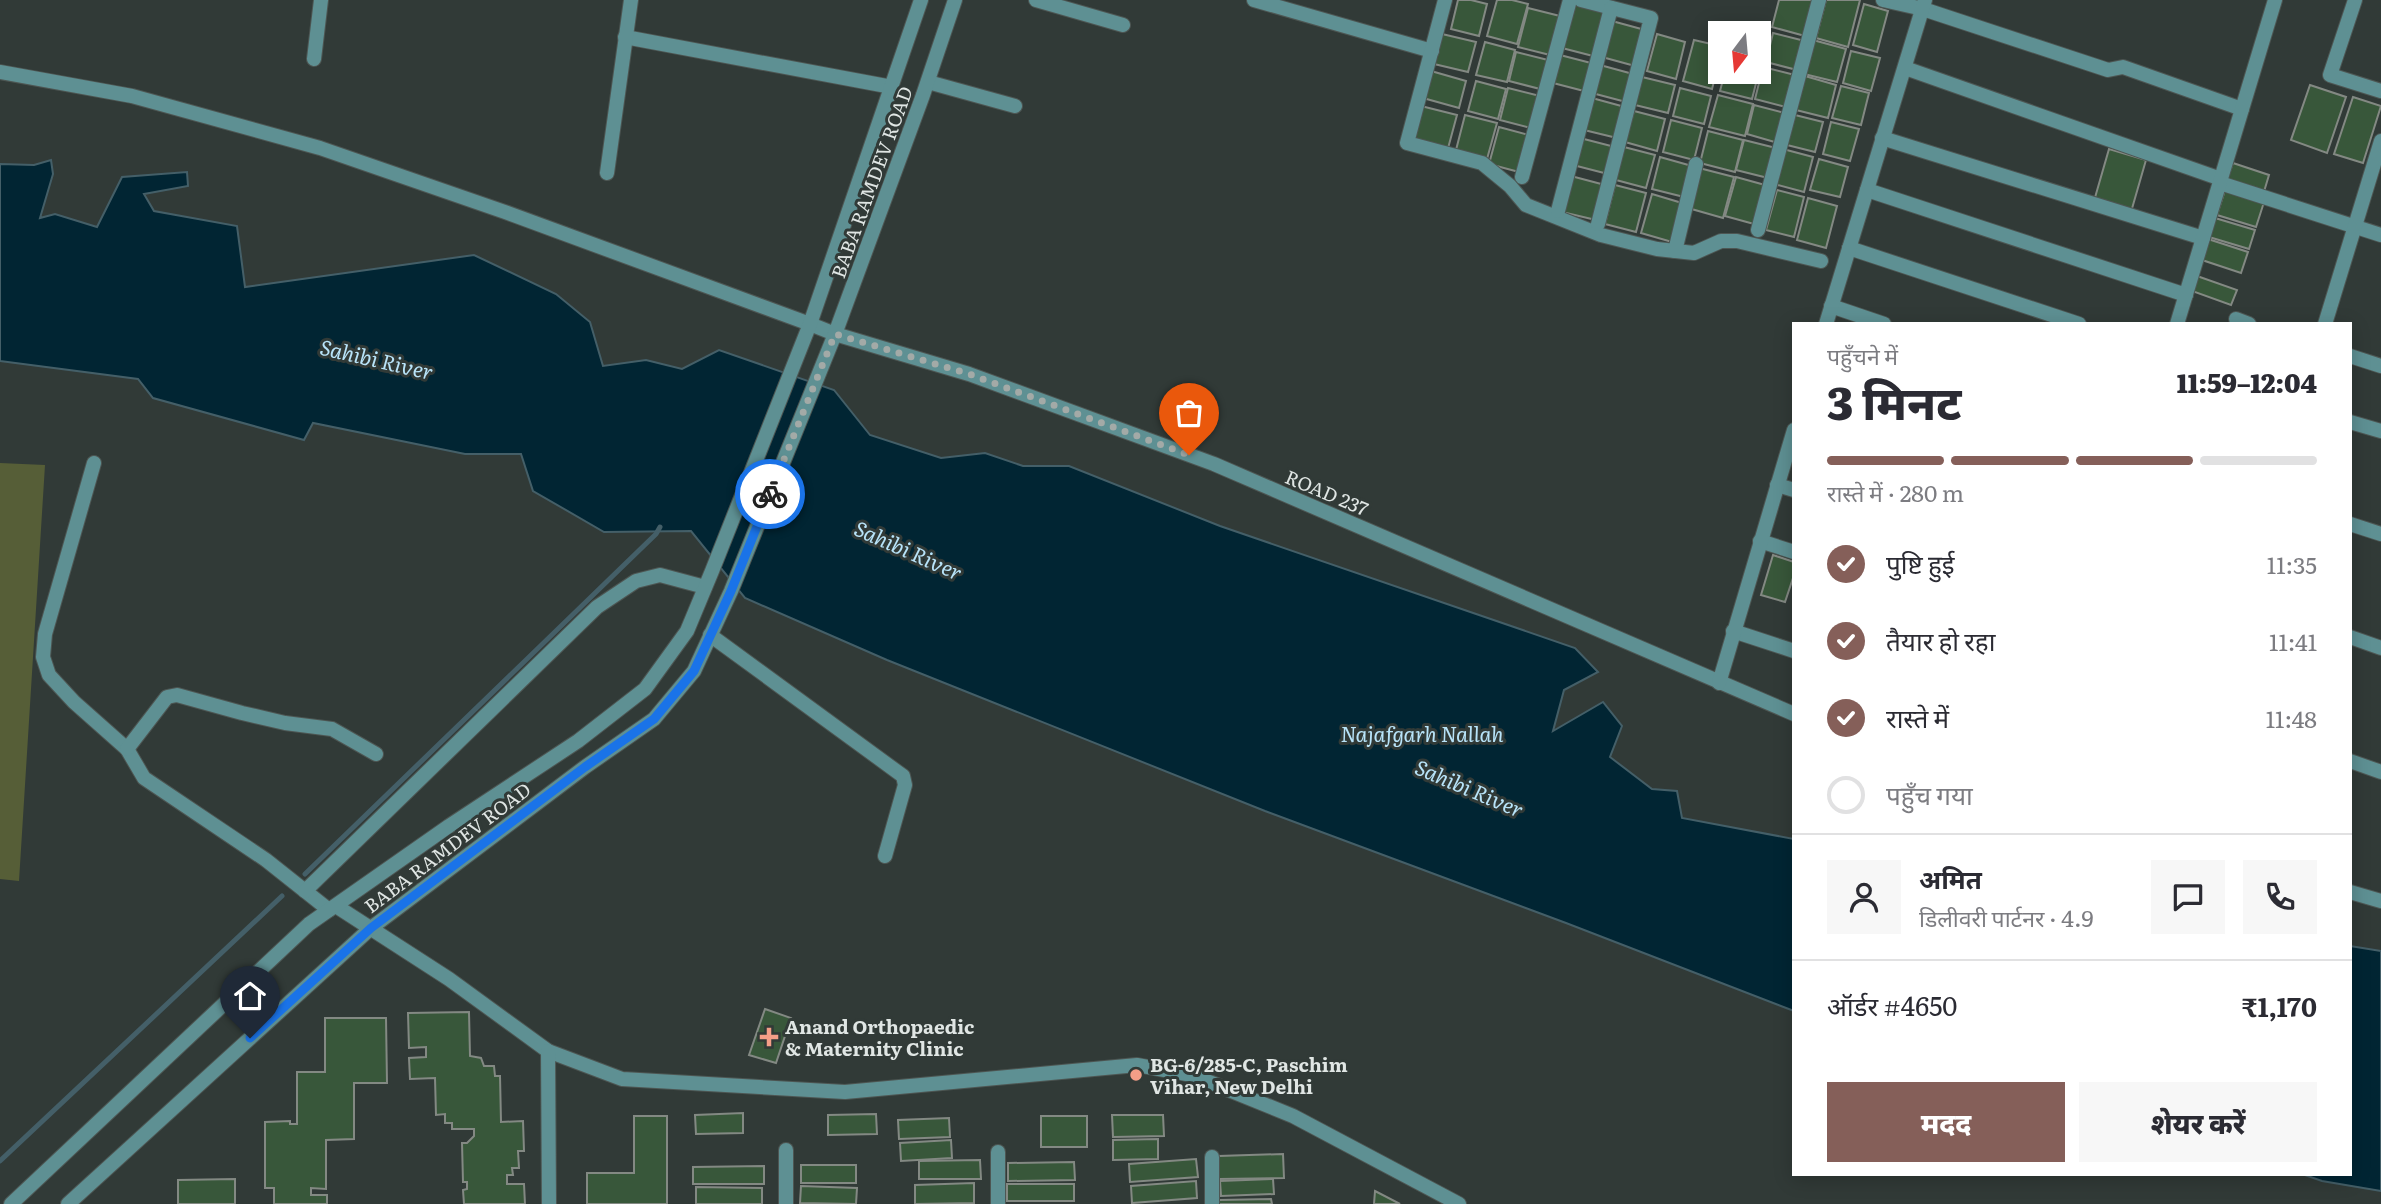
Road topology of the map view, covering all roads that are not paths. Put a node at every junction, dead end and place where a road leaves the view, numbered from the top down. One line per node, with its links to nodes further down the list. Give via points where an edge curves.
1 (321, 0): 19 (street)
2 (631, 0): 17 (street)
3 (921, 0): 23 (street)
4 (954, 0): 22 (street, BABA RAMDEV ROAD)
5 (1036, 0): 16 (street)
6 (1254, 0): 18 (street)
7 (1445, 0): 18 (street)
8 (1570, 0): 31 (street)
9 (1581, 0): 15 (street)
10 (1819, 0): 37 (street)
11 (1883, 0): 14 (street)
12 (2275, 0): 26 (street)
13 (2355, 0): 24 (street, via 2330,75)
14 (1924, 4): 20 (street); 26 (street, via 2108,70 2123,67)
15 (1611, 8): 34 (street); 35 (street, via 1651,18)
16 (1123, 25)
17 (625, 37): 23 (street); 30 (street)
18 (1432, 51): 41 (street, via 1407,143 1482,163 1537,211 1601,235)
19 (314, 59)
20 (1905, 68): 27 (street); 32 (street)
21 (0, 72): 50 (street, ROAD 237, via 132,96 320,148)
22 (928, 82): 25 (street); 51 (street, BABA RAMDEV ROAD)
23 (892, 87): 50 (street)
24 (2381, 91)
25 (1015, 106)
26 (2242, 109): 32 (street)
27 (1882, 138): 33 (street); 39 (street)
28 (2381, 141): 36 (street)
29 (1696, 164): 41 (street)
30 (607, 173)
31 (1522, 177)
32 (2220, 181): 36 (street); 39 (street)
33 (1867, 190): 40 (street); 43 (street)
34 (1558, 211)
35 (1598, 224)
36 (2355, 226): 38 (street); 49 (street)
37 (1758, 230)
38 (2381, 235)
39 (2203, 237): 43 (street)
40 (1849, 248): 44 (street); 47 (street)
41 (1675, 251): 42 (street, via 1694,253 1721,241 1737,241)
42 (1821, 261)
43 (2186, 295): 48 (street)
44 (1832, 306): 45 (street); 46 (street)
45 (1827, 322)
46 (1878, 322)
47 (2073, 322)
48 (2178, 322)
49 (2326, 322)
50 (810, 324): 51 (street, ROAD 237); 64 (street)
51 (835, 334): 65 (street, BABA RAMDEV ROAD); 71 (street, ROAD 237, via 969,374 1213,464)
52 (2352, 357): 53 (street)
53 (2381, 366)
54 (2352, 423): 55 (street)
55 (2381, 431)
56 (1792, 436): 58 (street)
57 (94, 463): 73 (street, via 45,634 43,657 60,688)
58 (1777, 485): 59 (street); 62 (street)
59 (1792, 489)
60 (2352, 525): 61 (street)
61 (2381, 534)
62 (1759, 541): 63 (street); 66 (street)
63 (1792, 551)
64 (704, 591): 65 (street); 78 (street, via 660,575 636,581 597,607); 81 (street, via 687,631 645,689 578,741)
65 (728, 597): 67 (street, BABA RAMDEV ROAD)
66 (1733, 631): 70 (street); 71 (street)
67 (710, 635): 77 (street, via 903,776 905,785); 82 (street, BABA RAMDEV ROAD, via 694,671 654,719)
68 (2352, 638): 69 (street)
69 (2381, 648)
70 (1792, 650)
71 (1719, 683): 72 (street, ROAD 237)
72 (1792, 713)
73 (127, 749): 74 (street, via 167,697 177,695 253,716 331,729); 78 (street, via 144,778)
74 (376, 754)
75 (2352, 762): 76 (street)
76 (2381, 772)
77 (885, 856)
78 (305, 891): 81 (street)
79 (2352, 893): 80 (street)
80 (2381, 901)
81 (332, 908): 82 (street); 87 (street, via 309,924)
82 (371, 928): 83 (street); 88 (street, BABA RAMDEV ROAD)
83 (548, 1051): 89 (street); 93 (street, via 622,1079 845,1092 1137,1065 1192,1075 1293,1115)
84 (786, 1150): 90 (street)
85 (998, 1152): 91 (street)
86 (1212, 1157): 92 (street)
87 (11, 1204)
88 (68, 1204)
89 (548, 1204)
90 (786, 1204)
91 (998, 1204)
92 (1212, 1204)
93 (1459, 1204)

